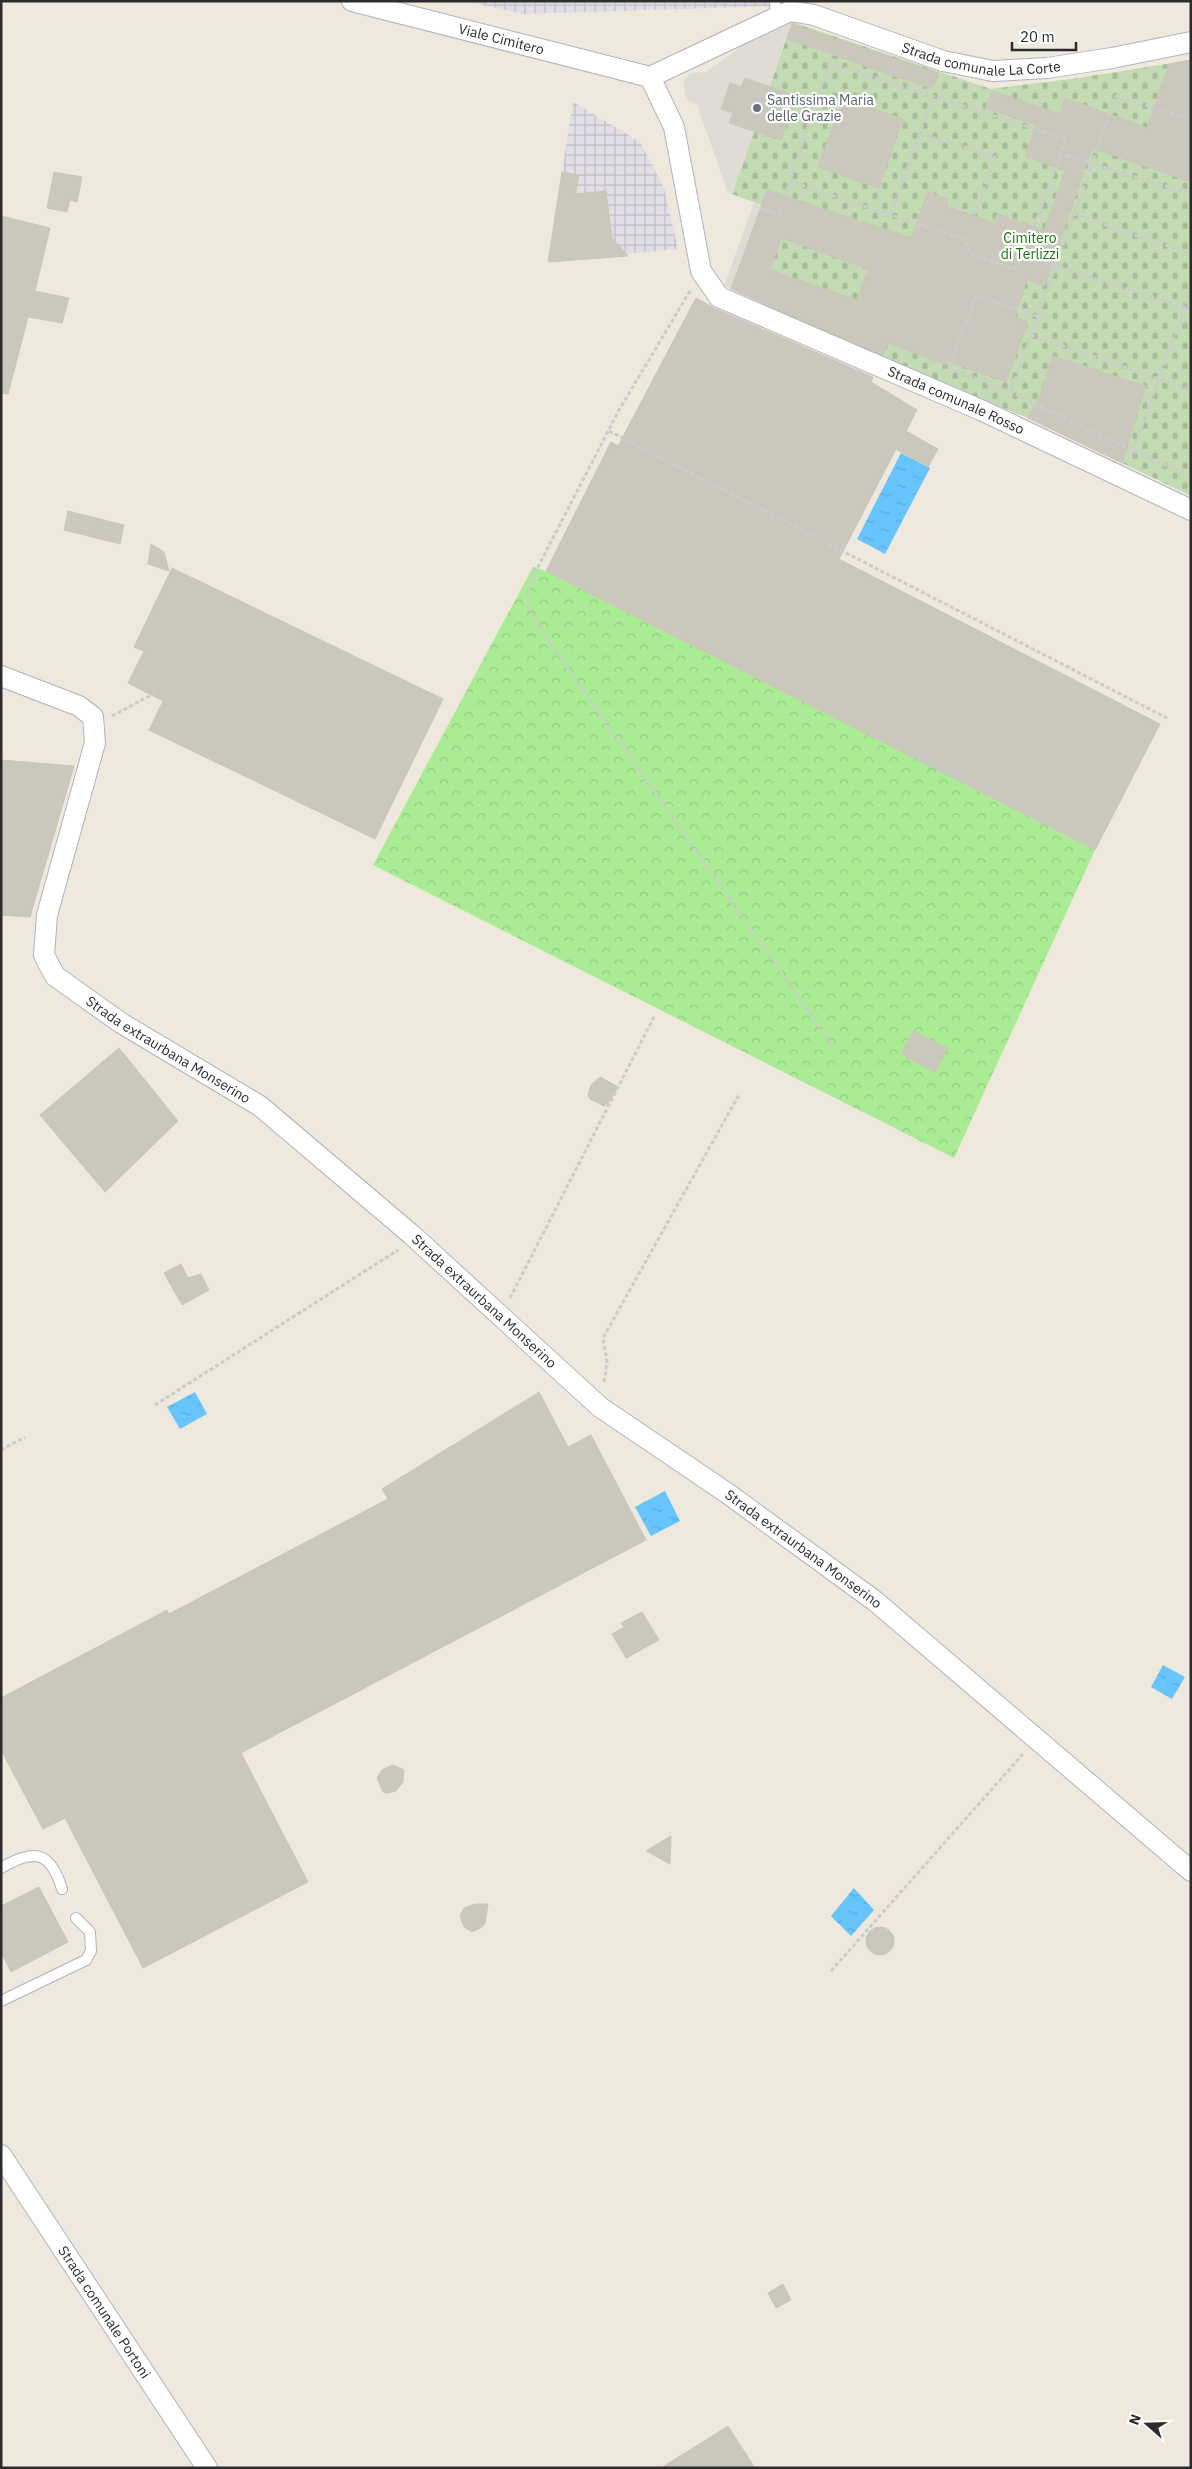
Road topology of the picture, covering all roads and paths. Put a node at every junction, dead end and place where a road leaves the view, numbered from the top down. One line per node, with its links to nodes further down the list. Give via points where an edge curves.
1 (352, 1): 4 (street, Viale Cimitero)
2 (776, 9): 3 (street, Strada comunale La Corte, via 814,15 943,61 993,71 1047,68); 4 (street, Strada comunale La Corte)
3 (1191, 42)
4 (650, 77): 23 (street, via 674,127)
5 (933, 96): 7 (path); 8 (path, via 1066,139); 10 (path, via 829,62)
6 (1191, 119): 9 (path, via 1116,96)
7 (920, 134): 15 (path); 17 (path, via 994,156)
8 (1061, 154): 9 (path); 21 (path)
9 (1092, 162): 11 (path); 16 (path)
10 (790, 181): 12 (path); 15 (path)
11 (1191, 194)
12 (785, 196)
13 (760, 208): 14 (path, via 778,215)
14 (780, 210)
15 (891, 214): 19 (path)
16 (1073, 214): 20 (path); 22 (path)
17 (974, 216)
18 (968, 235): 19 (path)
19 (966, 240): 21 (path, via 969,252 1014,269)
20 (1191, 254)
21 (1023, 256): 22 (path)
22 (1055, 267): 25 (path); 27 (path)
23 (701, 271): 32 (path); 35 (street, Strada comunale Rosso, via 719,297 983,411)
24 (1191, 291): 25 (path)
25 (1185, 308): 26 (path); 29 (path)
26 (1191, 309)
27 (1037, 316): 28 (path); 31 (path, via 976,295 949,368)
28 (1031, 335): 29 (path); 31 (path)
29 (1158, 380): 30 (path); 33 (path)
30 (1191, 390)
31 (1012, 392): 33 (path)
32 (608, 431): 39 (path); 41 (path, via 530,585 527,598 530,611)
33 (1133, 451): 34 (path)
34 (1191, 476)
35 (1191, 510)
36 (1, 676): 38 (street, via 79,706)
37 (155, 693): 38 (path, via 107,719)
38 (93, 717): 43 (street, Strada extraurbana Monserino, via 96,743 47,914 44,955 55,976 121,1023 260,1106)
39 (1167, 718)
40 (655, 1014): 44 (path)
41 (831, 1043)
42 (740, 1093): 46 (path, via 603,1338 606,1362)
43 (412, 1235): 44 (street, Strada extraurbana Monserino); 45 (path, via 392,1255)
44 (500, 1316): 46 (street, Strada extraurbana Monserino)
45 (155, 1405)
46 (600, 1407): 49 (street, Strada extraurbana Monserino, via 728,1493 875,1601)
47 (25, 1437): 48 (path)
48 (1, 1450)
49 (1036, 1739): 51 (street, Strada extraurbana Monserino); 54 (path)
50 (1, 1868): 52 (lane, via 20,1857 35,1855 54,1867)
51 (1191, 1871)
52 (62, 1889)
53 (76, 1918): 55 (lane, via 90,1932 91,1951 86,1960)
54 (831, 1971)
55 (1, 2001)
56 (1, 2155): 57 (street, Strada comunale Portoni)
57 (207, 2468)

